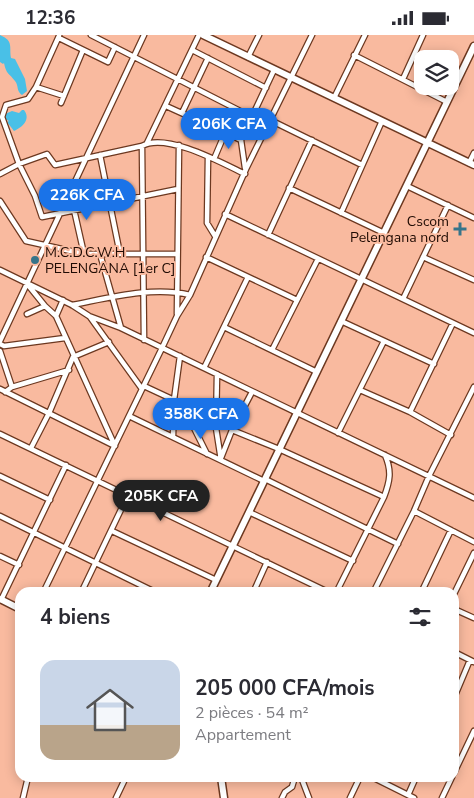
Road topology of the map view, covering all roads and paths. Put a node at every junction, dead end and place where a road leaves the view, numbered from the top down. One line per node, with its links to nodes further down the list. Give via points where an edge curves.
1 (91, 35): 10 (street)
2 (144, 35): 15 (street)
3 (199, 35): 12 (street)
4 (203, 35): 16 (street)
5 (259, 35): 16 (street)
6 (312, 35): 19 (street)
7 (365, 35): 14 (street)
8 (423, 35): 21 (street)
9 (59, 36): 11 (street); 22 (street)
10 (116, 47): 11 (street, via 108,62); 15 (street)
11 (83, 50): 25 (street)
12 (192, 50): 17 (street); 20 (street)
13 (473, 50): 27 (street)
14 (354, 55): 21 (street); 26 (street)
15 (134, 57): 20 (street); 43 (street)
16 (248, 57): 18 (street)
17 (208, 58): 23 (street); 24 (street)
18 (274, 69): 19 (street); 24 (street)
19 (290, 77): 26 (street); 32 (street)
20 (178, 79): 23 (street); 29 (street)
21 (403, 79): 27 (street)
22 (36, 87): 25 (street); 34 (street, via 28,99 6,105)
23 (194, 87): 30 (street); 31 (street)
24 (266, 87): 31 (street)
25 (64, 96): 28 (street)
26 (334, 98): 33 (street)
27 (447, 102): 38 (street)
28 (61, 103)
29 (166, 106): 30 (street); 39 (street)
30 (182, 113): 35 (street)
31 (252, 117): 36 (street)
32 (270, 120): 37 (street); 49 (street)
33 (382, 121): 38 (street); 48 (street)
34 (2, 123): 46 (street)
35 (226, 133): 36 (street); 45 (street)
36 (241, 140): 49 (street)
37 (312, 140): 48 (street); 52 (street)
38 (427, 143): 47 (street); 51 (street)
39 (145, 145): 40 (street); 42 (street); 55 (street)
40 (179, 145): 44 (street); 53 (street)
41 (474, 153): 47 (street)
42 (100, 155): 43 (street); 57 (street)
43 (87, 157): 46 (street, via 54,165 47,153); 54 (street)
44 (208, 157): 45 (street); 66 (street, via 207,223)
45 (214, 159): 49 (street)
46 (19, 164): 50 (street); 61 (street, via 42,217)
47 (472, 164)
48 (362, 165): 60 (street)
49 (245, 172): 62 (street)
50 (0, 174)
51 (407, 186): 58 (street); 64 (street)
52 (289, 188): 60 (street); 65 (street)
53 (178, 189): 55 (street); 72 (street)
54 (70, 193): 59 (street); 61 (street)
55 (143, 196): 57 (street); 71 (street)
56 (0, 202): 67 (street, via 26,241)
57 (110, 203): 59 (street); 70 (street)
58 (448, 205): 63 (street); 74 (street)
59 (74, 210): 61 (street); 68 (street)
60 (341, 213): 64 (street)
61 (60, 214): 67 (street)
62 (225, 214): 65 (street); 66 (street)
63 (474, 218)
64 (384, 233): 78 (street)
65 (268, 235): 75 (street)
66 (215, 236): 73 (street)
67 (46, 245): 68 (street); 80 (street)
68 (84, 254): 69 (street)
69 (100, 254): 70 (street); 84 (street)
70 (120, 254): 71 (street)
71 (143, 254): 72 (street); 82 (street)
72 (177, 254): 81 (street)
73 (206, 257): 77 (street); 83 (street)
74 (423, 257): 79 (street); 85 (street)
75 (318, 259): 78 (street); 87 (street)
76 (0, 271): 80 (street)
77 (248, 277): 87 (street); 96 (street)
78 (361, 279): 85 (street); 94 (street)
79 (474, 280)
80 (27, 284): 86 (street); 89 (street); 103 (street)
81 (177, 292): 82 (street); 83 (street); 92 (street)
82 (143, 293): 84 (street); 100 (street)
83 (190, 295): 92 (street)
84 (112, 298): 88 (street); 97 (street)
85 (403, 299): 95 (street)
86 (63, 300): 88 (street); 93 (street)
87 (297, 300): 105 (street)
88 (72, 305): 91 (street)
89 (45, 306): 90 (street); 93 (street)
90 (27, 314)
91 (89, 315): 97 (street); 102 (street)
92 (177, 315): 104 (street)
93 (56, 316): 99 (street)
94 (341, 321): 101 (street); 112 (street)
95 (453, 323): 98 (street); 109 (street)
96 (224, 327): 105 (street); 110 (street)
97 (121, 328): 100 (street)
98 (474, 333)
99 (65, 338): 103 (street, via 4,346); 108 (street)
100 (144, 340): 104 (street)
101 (384, 341): 109 (street); 117 (street)
102 (109, 342): 108 (street); 115 (street)
103 (0, 343)
104 (162, 348): 107 (street); 115 (street)
105 (272, 350): 112 (street)
106 (0, 351): 114 (street)
107 (180, 356): 110 (street); 120 (street)
108 (73, 357): 111 (street); 130 (street)
109 (434, 364): 121 (street)
110 (204, 368): 113 (street)
111 (69, 370): 114 (street); 122 (street)
112 (317, 372): 123 (street)
113 (217, 374): 119 (street); 135 (street, via 216,428)
114 (12, 387): 118 (street)
115 (143, 387): 120 (street); 124 (street)
116 (474, 387): 128 (street)
117 (360, 390): 121 (street); 126 (street)
118 (3, 391): 122 (street)
119 (252, 392): 123 (street); 125 (street)
120 (174, 400): 129 (street); 133 (street, via 185,410)
121 (410, 412): 128 (street)
122 (49, 413): 130 (street); 131 (street)
123 (297, 413): 126 (street); 132 (street)
124 (129, 415): 129 (street); 130 (street)
125 (232, 430): 132 (street); 135 (street)
126 (338, 433): 134 (street)
127 (0, 434): 131 (street)
128 (451, 435): 138 (street)
129 (173, 437): 133 (street)
130 (115, 445): 139 (street)
131 (31, 448): 136 (street)
132 (279, 449): 140 (street); 143 (street)
133 (208, 454): 135 (street)
134 (385, 455): 138 (street); 143 (street, via 391,475)
135 (221, 459): 140 (street)
136 (66, 465): 139 (street); 144 (street)
137 (0, 476): 144 (street)
138 (429, 476): 142 (street); 145 (street)
139 (97, 480): 141 (street); 155 (street)
140 (265, 480): 146 (street); 149 (street)
141 (128, 495): 150 (street); 154 (street)
142 (474, 496)
143 (384, 497): 149 (street)
144 (50, 500): 151 (street)
145 (414, 511): 148 (street); 153 (street)
146 (249, 512): 154 (street); 158 (street)
147 (0, 516): 151 (street)
148 (451, 529): 152 (street); 171 (street)
149 (368, 530): 153 (street); 158 (street)
150 (112, 531): 159 (street); 162 (street)
151 (34, 533): 155 (street); 161 (street)
152 (474, 542)
153 (398, 544): 170 (street)
154 (232, 545): 160 (street); 162 (street)
155 (65, 547): 159 (street); 163 (street)
156 (474, 553): 172 (street)
157 (0, 556): 161 (street)
158 (353, 561): 169 (street)
159 (96, 562): 164 (street); 165 (street)
160 (267, 562): 167 (street); 168 (street)
161 (18, 565): 173 (street)
162 (216, 580): 166 (street)
163 (45, 587)
164 (84, 587)
165 (145, 587)
166 (213, 587)
167 (256, 587)
168 (318, 587)
169 (339, 587)
170 (376, 587)
171 (424, 587)
172 (457, 587)
173 (1, 599): 174 (street)
174 (15, 606)
175 (459, 611): 176 (street)
176 (474, 618)
177 (459, 655): 178 (street)
178 (472, 661): 179 (street)
179 (459, 686)
180 (474, 731): 181 (street)
181 (459, 762)
182 (27, 782): 192 (street)
183 (124, 782): 193 (street)
184 (222, 782): 194 (street)
185 (294, 782): 195 (street)
186 (303, 782): 196 (street)
187 (358, 782): 197 (street)
188 (382, 782): 191 (street)
189 (414, 782): 191 (street)
190 (450, 782): 199 (street)
191 (408, 795): 198 (street)
192 (23, 798)
193 (116, 798)
194 (224, 798)
195 (282, 798)
196 (309, 798)
197 (350, 798)
198 (414, 798)
199 (442, 798)

